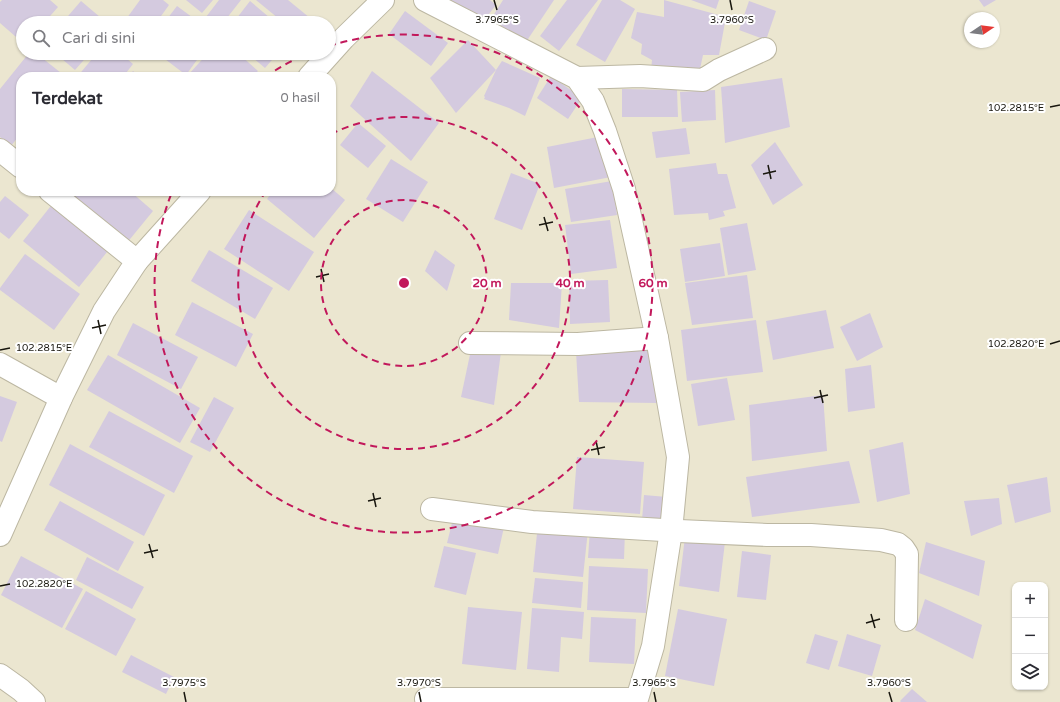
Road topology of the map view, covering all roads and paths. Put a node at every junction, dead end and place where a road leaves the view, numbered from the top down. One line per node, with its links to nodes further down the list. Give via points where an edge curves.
1 (383, 0): 3 (street)
2 (425, 0): 7 (street)
3 (336, 47)
4 (765, 49): 7 (street, via 702,80 640,76)
5 (324, 60): 6 (street)
6 (313, 72)
7 (577, 78): 13 (street, via 593,101 624,189)
8 (0, 150): 9 (street)
9 (16, 163)
10 (56, 196): 12 (street)
11 (195, 196): 12 (street)
12 (137, 261): 16 (street, via 104,311)
13 (657, 338): 14 (street, via 578,344); 18 (street, via 678,457)
14 (470, 343)
15 (0, 364): 16 (street)
16 (61, 398): 19 (street)
17 (432, 509): 18 (street, via 532,522)
18 (671, 530): 20 (street, via 811,535 882,540 898,544 908,554); 23 (street)
19 (0, 535)
20 (906, 620)
21 (0, 675): 24 (street)
22 (426, 699): 23 (street)
23 (643, 701)
24 (34, 702)

